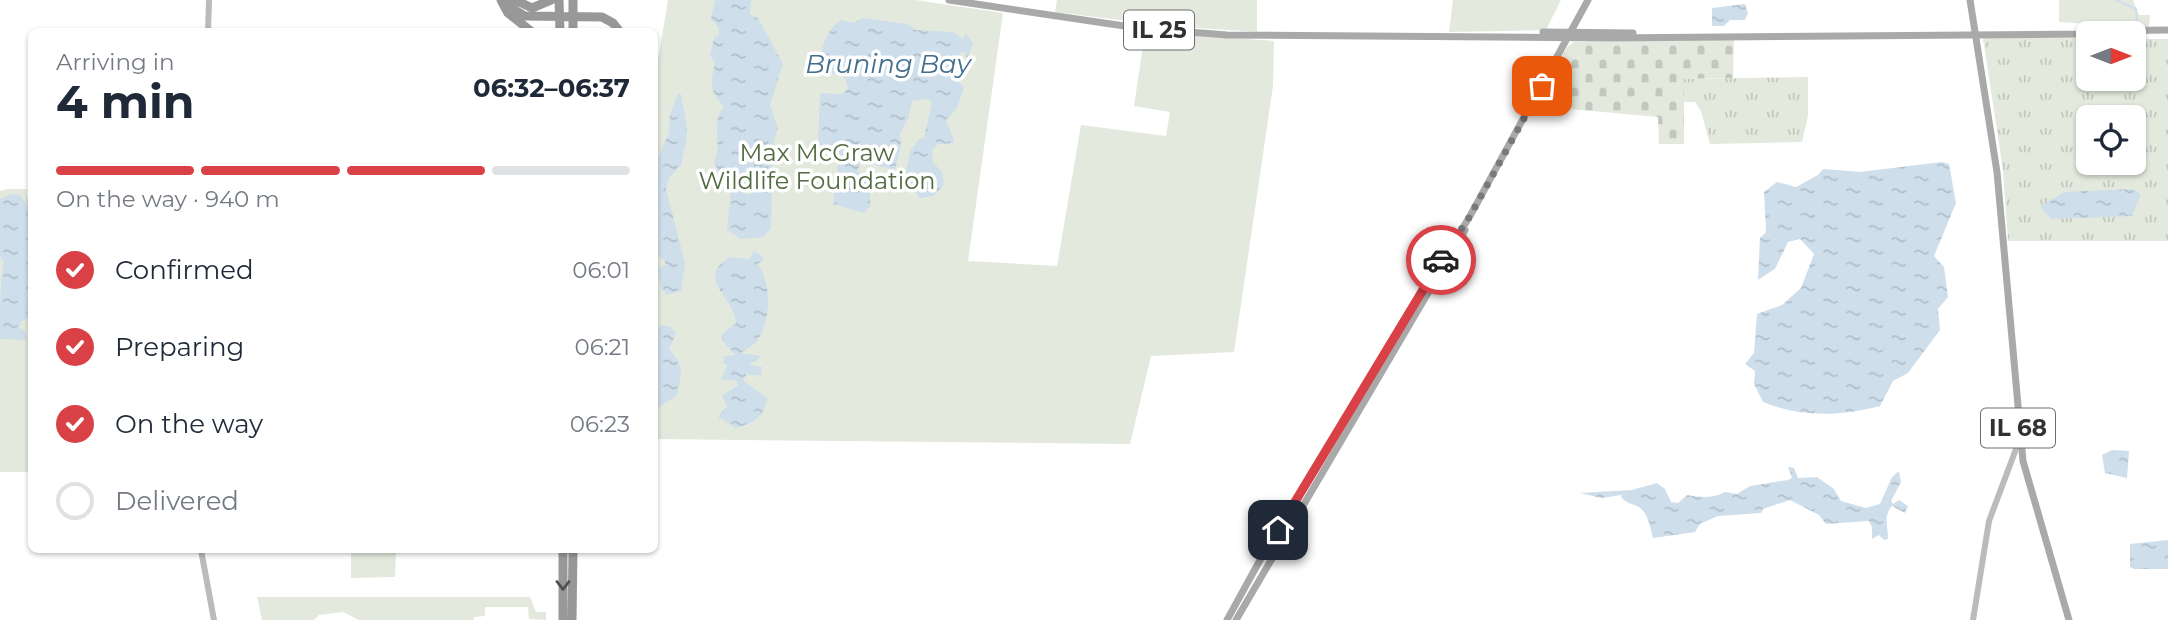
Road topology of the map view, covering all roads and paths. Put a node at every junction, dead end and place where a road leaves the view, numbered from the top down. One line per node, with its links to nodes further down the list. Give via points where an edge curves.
1 (209, 0): 12 (street)
2 (504, 0): 11 (highway); 11 (highway, via 508,13)
3 (515, 0): 4 (highway, via 532,8)
4 (551, 0)
5 (559, 0): 13 (highway)
6 (949, 0): 22 (main road, IL 25, via 1184,33)
7 (1588, 0): 21 (main road)
8 (1970, 0): 18 (main road, IL 68)
9 (573, 1): 14 (highway)
10 (583, 19): 11 (highway); 15 (highway); 16 (highway, via 605,18)
11 (534, 24)
12 (208, 28)
13 (560, 28)
14 (574, 28)
15 (609, 28)
16 (616, 28)
17 (2168, 32): 18 (main road, IL 25); 19 (main road, IL 25)
18 (1976, 33): 20 (main road, IL 25); 21 (main road, IL 25); 26 (main road, IL 68, via 1997,172)
19 (2146, 33)
20 (2076, 34)
21 (1568, 35): 22 (main road, IL 25); 23 (main road, IL 25); 24 (main road)
22 (1371, 36): 23 (main road, IL 25)
23 (1552, 37): 24 (main road, via 1559,45)
24 (1557, 58): 25 (main road)
25 (1470, 216): 33 (main road); 34 (main road, via 1450,259)
26 (2019, 441): 35 (street, via 1989,521); 36 (main road, IL 68)
27 (202, 553): 30 (street)
28 (563, 553): 31 (highway, one-way to 31)
29 (573, 553): 32 (highway)
30 (214, 620)
31 (563, 620)
32 (572, 620)
33 (1227, 620)
34 (1236, 620)
35 (1973, 620)
36 (2069, 620)

